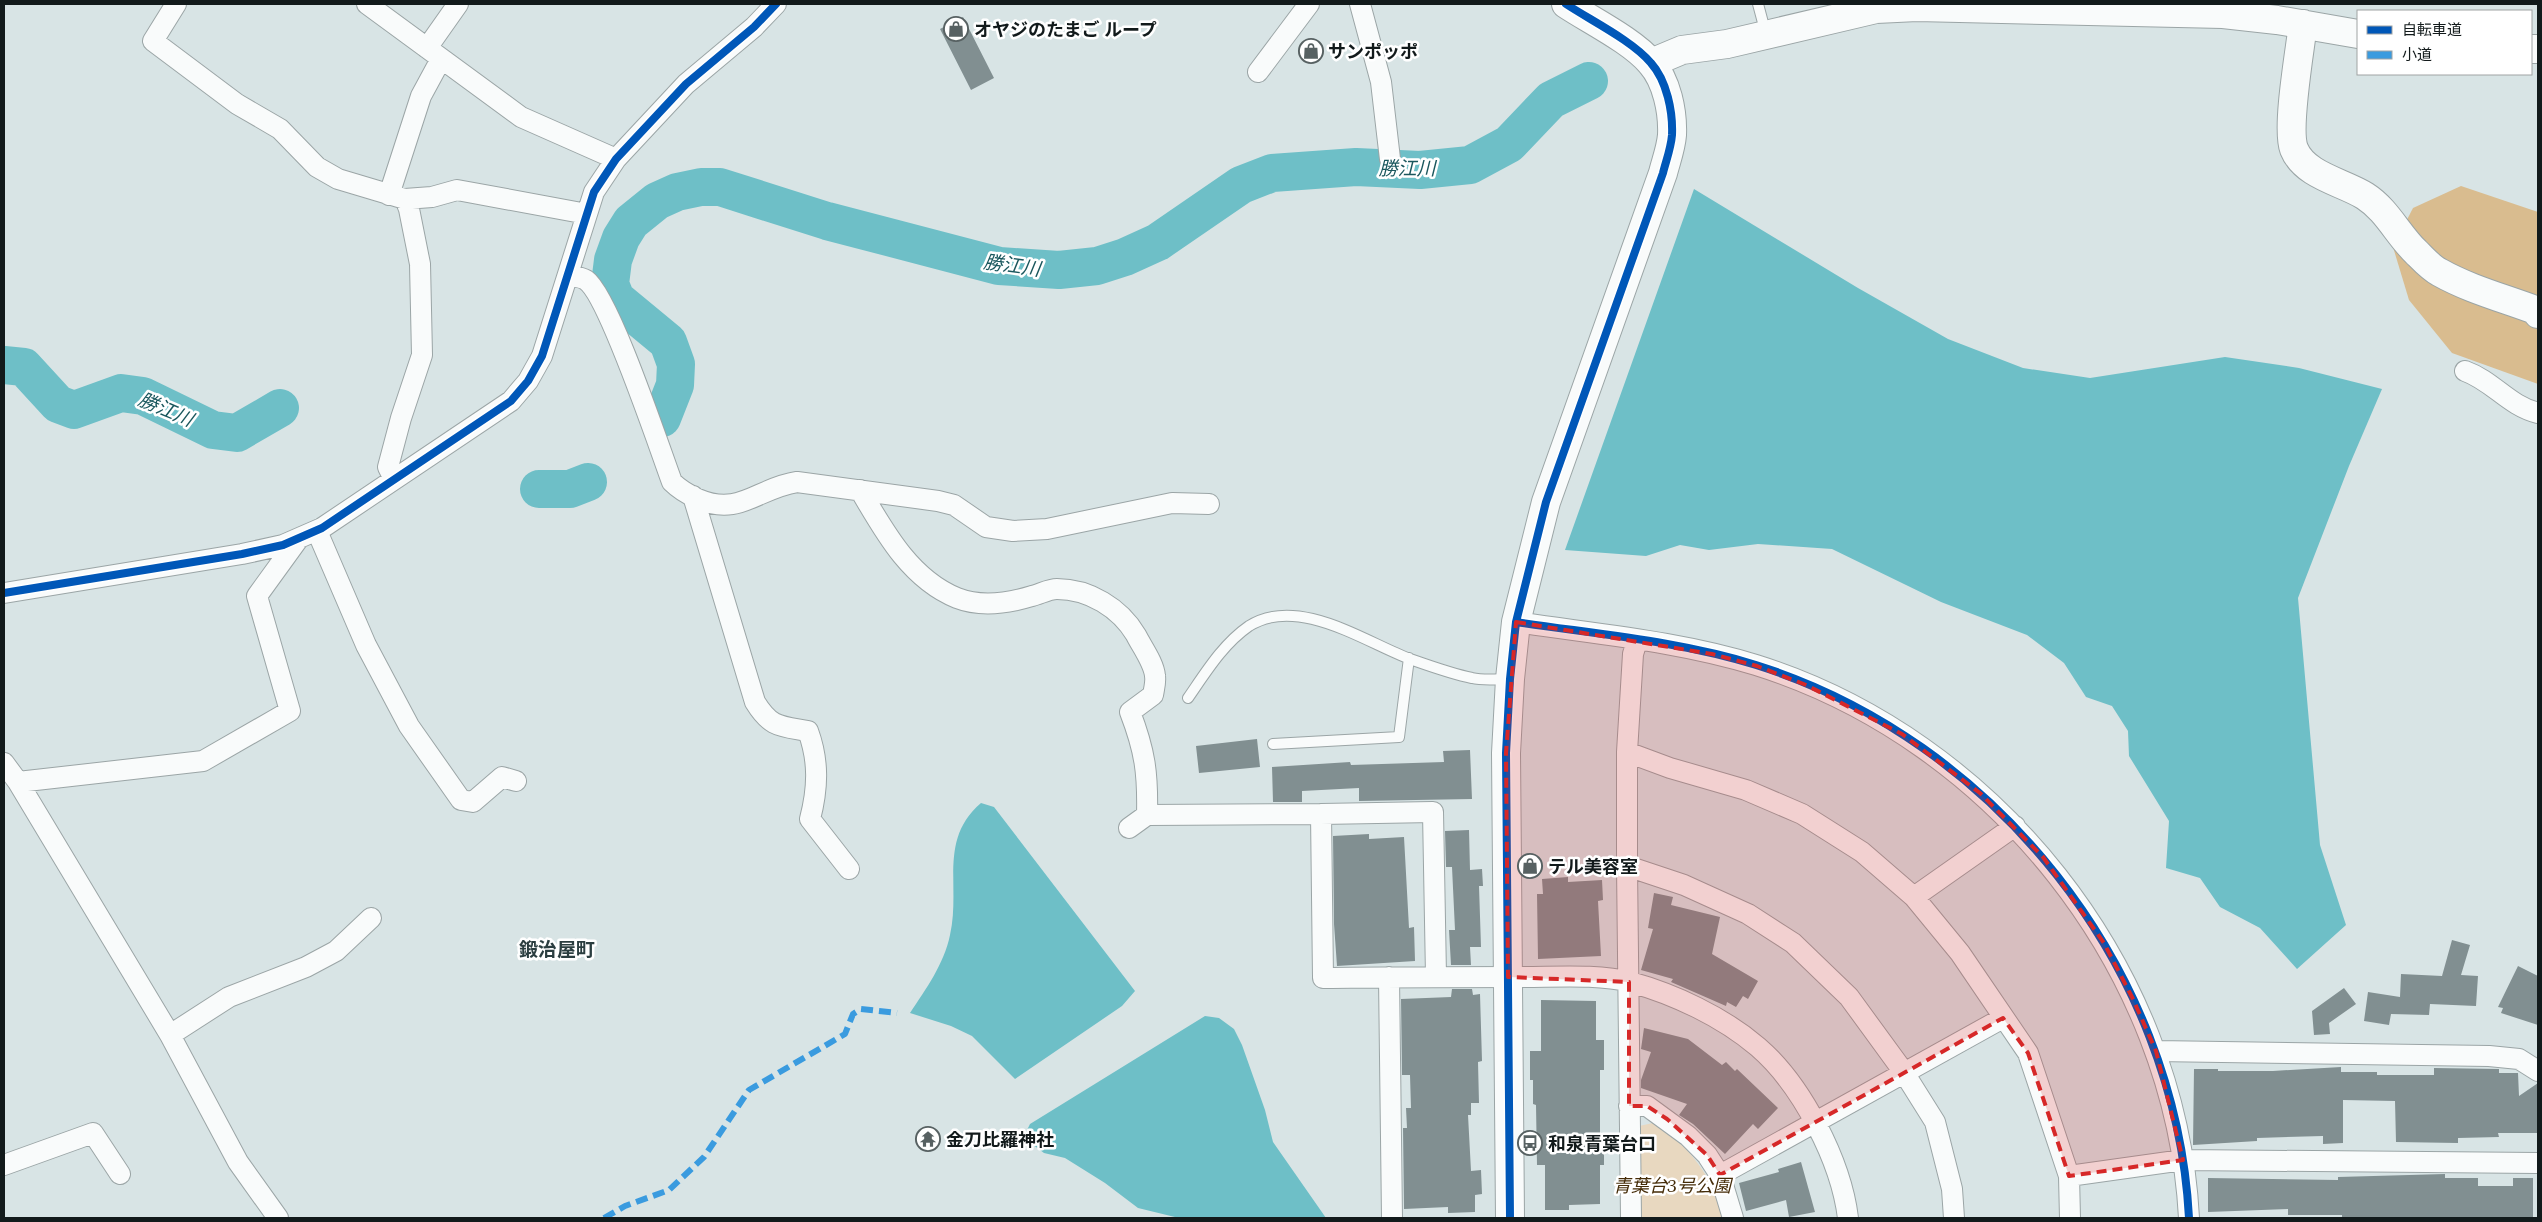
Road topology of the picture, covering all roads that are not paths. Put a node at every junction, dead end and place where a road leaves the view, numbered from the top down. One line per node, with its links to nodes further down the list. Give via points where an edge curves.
1 (176, 4): 17 (street, via 153,41 237,104 280,130 317,167 338,178)
2 (367, 4): 12 (street)
3 (458, 4): 12 (street)
4 (776, 4): 15 (street, via 754,27 686,84)
5 (1309, 4): 14 (street)
6 (1360, 4): 16 (street, via 1381,82)
7 (1566, 4): 13 (street)
8 (1758, 4): 11 (lane)
9 (2302, 24): 10 (street); 11 (street, via 2223,14 1917,7 1876,9); 20 (street, via 2291,127 2294,149 2304,163 2366,197 2438,272)
10 (2357, 34)
11 (1766, 35): 13 (street, via 1682,50)
12 (434, 53): 15 (street, via 521,118); 17 (street)
13 (1651, 63): 29 (street, via 1664,88 1671,113 1672,136 1546,502)
14 (1258, 72)
15 (616, 159): 18 (street, via 594,192)
16 (1390, 159)
17 (397, 197): 18 (street, via 432,197 456,190); 23 (street, via 410,209 420,264 422,355 388,467)
18 (587, 214): 19 (street)
19 (568, 275): 23 (street, via 542,356 528,382 511,401); 25 (street, via 586,280 603,305 617,334 672,482)
20 (2538, 314)
21 (2465, 371): 22 (street, via 2488,382 2518,406)
22 (2538, 413)
23 (394, 479): 27 (street)
24 (860, 490): 25 (street, via 797,482 782,484 730,506 712,505); 26 (street, via 954,505 986,527 1013,531 1047,530 1172,503); 40 (street, via 888,537 914,569 935,588 959,599 987,603 1012,602 1056,589 1079,592 1098,599 1130,625 1155,676 1153,695 1130,712 1140,737 1148,774)
25 (693, 496): 44 (street, via 755,702 765,718 780,726 808,731 816,752 817,770 810,819)
26 (1209, 504)
27 (308, 534): 28 (street, via 242,554); 37 (street, via 409,726 461,800 473,802 502,776); 38 (street, via 257,596 290,711 203,761)
28 (4, 593)
29 (1516, 622): 30 (street); 32 (street)
30 (1636, 641): 35 (street); 41 (street, via 1712,654 1757,666 1853,707 1940,760)
31 (1409, 658): 32 (lane, via 1473,679); 33 (lane, via 1361,635 1314,619 1280,616 1250,625 1224,648); 34 (lane, via 1399,737)
32 (1510, 679): 49 (street, via 1506,753)
33 (1188, 698)
34 (1274, 744)
35 (1627, 752): 43 (street); 45 (street, via 1746,790 1802,814 1862,852)
36 (4, 763): 38 (street)
37 (516, 781)
38 (18, 782): 52 (street)
39 (1321, 814): 40 (street); 47 (street, via 1433,812); 48 (street, via 1324,978)
40 (1147, 815): 42 (street)
41 (2015, 826): 45 (street); 53 (street, via 2070,891 2104,943)
42 (1129, 828)
43 (1627, 866): 50 (street); 54 (street, via 1684,885 1748,914 1793,943 1849,997)
44 (848, 870)
45 (1914, 897): 51 (street, via 1960,953)
46 (371, 918): 52 (street, via 336,951 306,967 230,997)
47 (1436, 976): 48 (street); 49 (street)
48 (1388, 977): 65 (street)
49 (1508, 977): 50 (street, via 1581,977); 66 (street)
50 (1629, 982): 56 (street); 57 (street, via 1686,1003 1758,1047 1790,1084)
51 (2003, 1018): 54 (street); 63 (street, via 2028,1053)
52 (170, 1035): 64 (street, via 238,1162)
53 (2156, 1052): 55 (street, via 2489,1056 2519,1058); 58 (street)
54 (1903, 1071): 57 (street); 70 (street, via 1935,1122 1952,1189)
55 (2538, 1071)
56 (1629, 1106): 62 (street, via 1647,1106 1667,1119 1707,1155); 67 (street)
57 (1816, 1122): 62 (street); 69 (street, via 1835,1164)
58 (2184, 1160): 59 (street); 63 (street); 72 (street)
59 (2538, 1163)
60 (4, 1165): 61 (street, via 92,1133)
61 (120, 1174)
62 (1720, 1175): 68 (street)
63 (2069, 1176): 71 (street)
64 (278, 1218)
65 (1392, 1218)
66 (1510, 1218)
67 (1631, 1218)
68 (1733, 1218)
69 (1848, 1218)
70 (1954, 1218)
71 (2070, 1218)
72 (2189, 1218)

